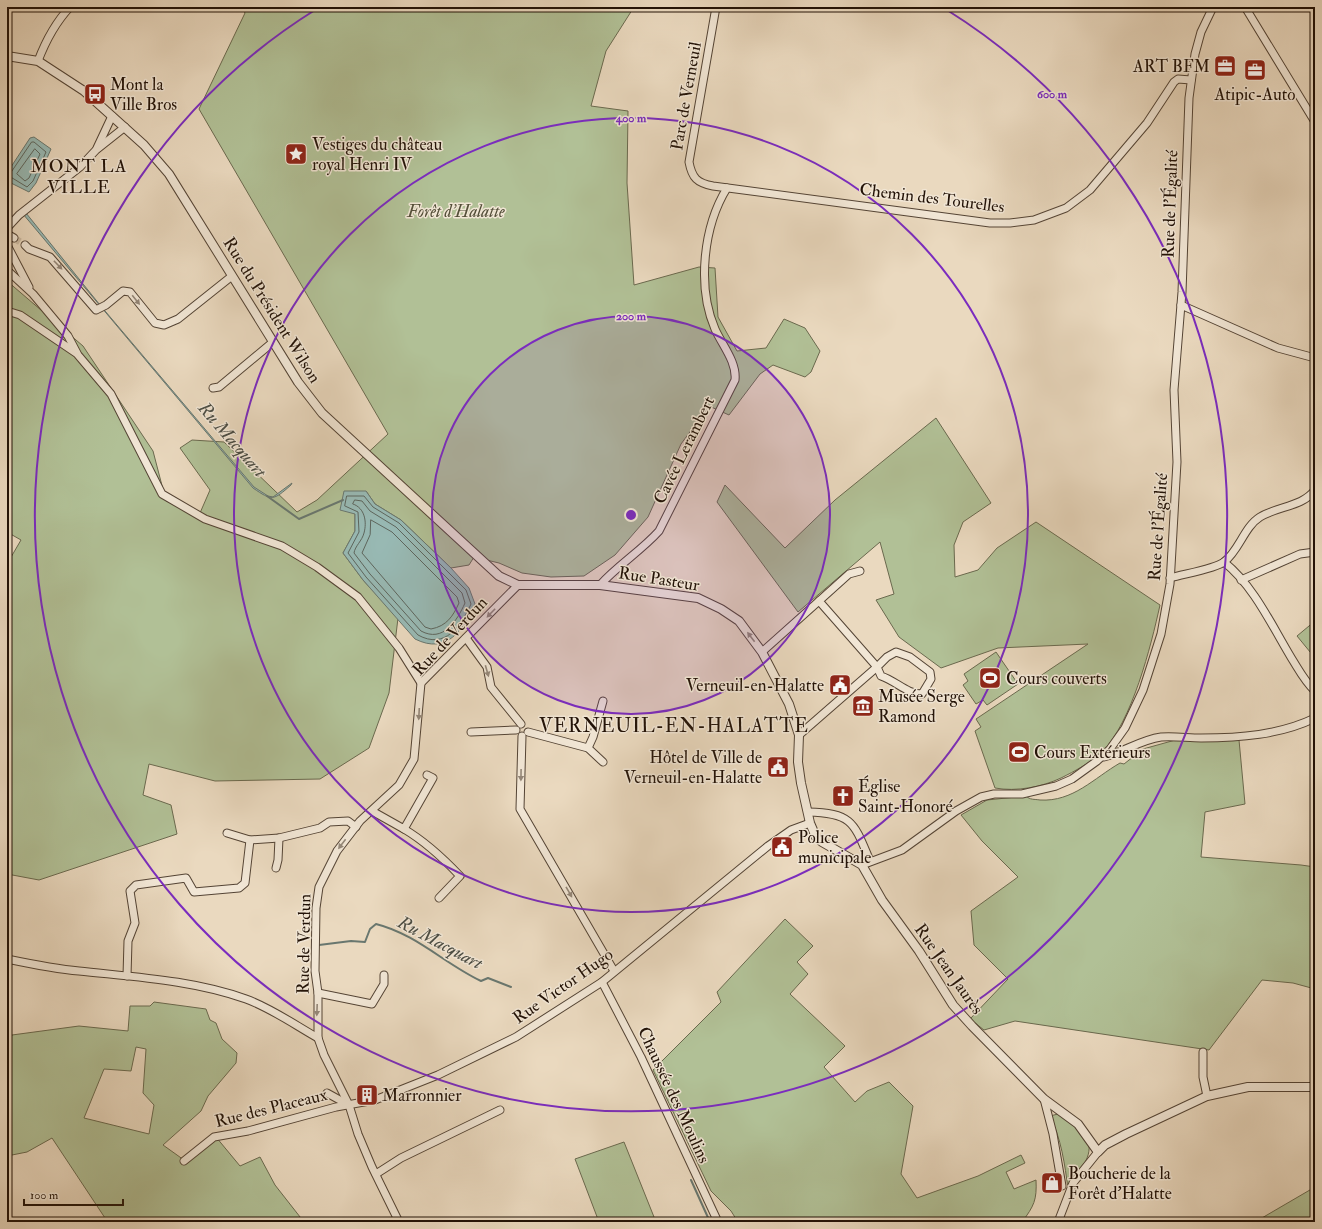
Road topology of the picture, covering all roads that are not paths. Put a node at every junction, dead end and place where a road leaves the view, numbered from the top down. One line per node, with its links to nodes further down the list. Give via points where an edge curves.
1 (70, 7): 6 (street, via 46,40)
2 (716, 7): 12 (street, Parc de Verneuil, via 689,162 695,180 702,184)
3 (1214, 7): 7 (street, Rue de l'Égalité, via 1207,18 1195,54)
4 (1245, 7): 9 (street)
5 (7, 56): 6 (street, Rue du Président Wilson)
6 (38, 61): 8 (street, Rue du Président Wilson, via 84,91)
7 (1191, 80): 12 (street, Chemin des Tourelles, via 1178,79 1174,82 1147,123 1085,195 1062,210 1034,220 1010,223 985,222); 21 (street, Rue de l'Égalité)
8 (112, 116): 10 (street, Rue du Président Wilson); 11 (street)
9 (1315, 122)
10 (125, 127): 11 (street); 19 (street, Rue du Président Wilson, via 168,174)
11 (96, 150): 13 (street, via 80,167 19,215)
12 (727, 188): 34 (street, Cavée Lerambert, via 714,213 709,235 706,296 715,329 736,374 711,430 659,531)
13 (7, 228)
14 (7, 234): 15 (street)
15 (14, 238)
16 (7, 245): 20 (street)
17 (25, 245): 19 (street, one-way to 19, via 50,257 96,310 124,291 130,292 155,323 164,325 178,319)
18 (7, 270): 20 (street)
19 (232, 276): 23 (street, Rue du Président Wilson)
20 (33, 294): 24 (street, via 68,336)
21 (1181, 305): 25 (street, via 1278,348); 31 (street, Rue de l'Égalité, via 1174,390 1177,462)
22 (7, 310): 24 (street, via 20,315)
23 (273, 342): 26 (street, via 219,387); 33 (street, Rue du Président Wilson, via 298,382 322,413 499,576)
24 (78, 355): 39 (street, via 111,394 162,494 205,519 282,546 317,567 358,597 399,648)
25 (1315, 358)
26 (213, 388)
27 (1315, 490): 29 (street, via 1304,500 1257,519)
28 (1315, 552): 32 (street, via 1300,554)
29 (1224, 562): 31 (street); 32 (street)
30 (860, 570): 35 (street, via 849,574)
31 (1170, 578): 50 (street, Rue de l'Égalité, via 1161,634 1146,682 1121,734)
32 (1241, 580): 40 (street, via 1304,679)
33 (518, 585): 34 (street, Rue Pasteur); 36 (street, Rue de Verdun, one-way to 36)
34 (600, 585): 37 (street, Rue Pasteur, one-way to 34, via 739,621 698,598)
35 (819, 601): 37 (street); 38 (street)
36 (466, 638): 39 (street, Rue de Verdun); 43 (street, one-way to 43, via 487,666 491,687)
37 (762, 652): 47 (street, Rue Pasteur, via 783,692)
38 (877, 667): 38 (street, via 896,652 910,657 930,672 931,679 922,694 913,694 881,676); 47 (street)
39 (421, 683): 53 (street, Rue de Verdun, one-way to 53, via 414,759 399,785)
40 (1315, 691)
41 (602, 701): 49 (street, via 594,738)
42 (1315, 718): 50 (street, via 1244,737 1155,738)
43 (521, 724): 44 (street); 46 (street, via 527,726)
44 (516, 730): 45 (street); 48 (street, via 518,735)
45 (471, 732)
46 (528, 732): 48 (street); 49 (street)
47 (800, 735): 54 (street, Rue Pasteur, via 798,762)
48 (522, 736): 66 (street, one-way to 66, via 520,809)
49 (588, 748): 51 (street)
50 (1102, 758): 61 (street, Rue de l'Égalité, via 1072,780 1056,786 1022,794 981,797 956,811 902,850)
51 (603, 762)
52 (427, 775): 57 (street, via 433,778)
53 (372, 811): 56 (street, Rue de Verdun); 57 (street)
54 (808, 812): 55 (street, Rue Pasteur); 61 (street, via 827,812 849,820)
55 (810, 823): 62 (street, via 816,837 822,842); 66 (street, Rue Victor Hugo, via 791,830 768,846)
56 (356, 827): 59 (street, via 348,821 329,822 320,828); 70 (street, Rue de Verdun, one-way to 70, via 337,851 319,887 315,971)
57 (404, 829): 64 (street, via 420,838 460,876)
58 (227, 833): 60 (street)
59 (279, 838): 60 (street); 63 (street)
60 (250, 840): 68 (street, via 245,883 239,888 194,892 186,878 136,885 130,891 135,923 128,941)
61 (870, 861): 62 (street, Rue de l'Égalité)
62 (862, 865): 76 (street, Rue Jean Jaurès, via 881,898 953,1005)
63 (276, 868)
64 (439, 898)
65 (7, 959): 68 (street, via 77,971)
66 (614, 971): 69 (street, Rue Victor Hugo)
67 (384, 975): 70 (street, via 384,984 372,1004)
68 (127, 976): 71 (street, via 194,986 246,999)
69 (602, 982): 77 (street, Rue Victor Hugo, via 516,1037 445,1072 375,1100); 84 (street, Chaussée des Moulins)
70 (318, 993): 71 (street, Rue de Verdun, one-way to 71)
71 (318, 1038): 77 (street, Rue de Verdun)
72 (1204, 1052): 75 (street, via 1203,1077)
73 (1315, 1087): 75 (street, via 1248,1087)
74 (327, 1093): 77 (street)
75 (1207, 1096): 79 (street, via 1126,1134 1105,1145)
76 (1044, 1099): 79 (street, Rue Jean Jaurès, via 1078,1124); 82 (street)
77 (349, 1105): 80 (street, Rue des Placeaux, via 248,1131 214,1137); 81 (street, Rue de Verdun, via 358,1134)
78 (500, 1110): 81 (street, via 401,1158)
79 (1098, 1152): 85 (street, via 1073,1183)
80 (184, 1161)
81 (376, 1174): 83 (street, Rue de Verdun)
82 (1062, 1186)
83 (399, 1222)
84 (718, 1222)
85 (1058, 1222)

